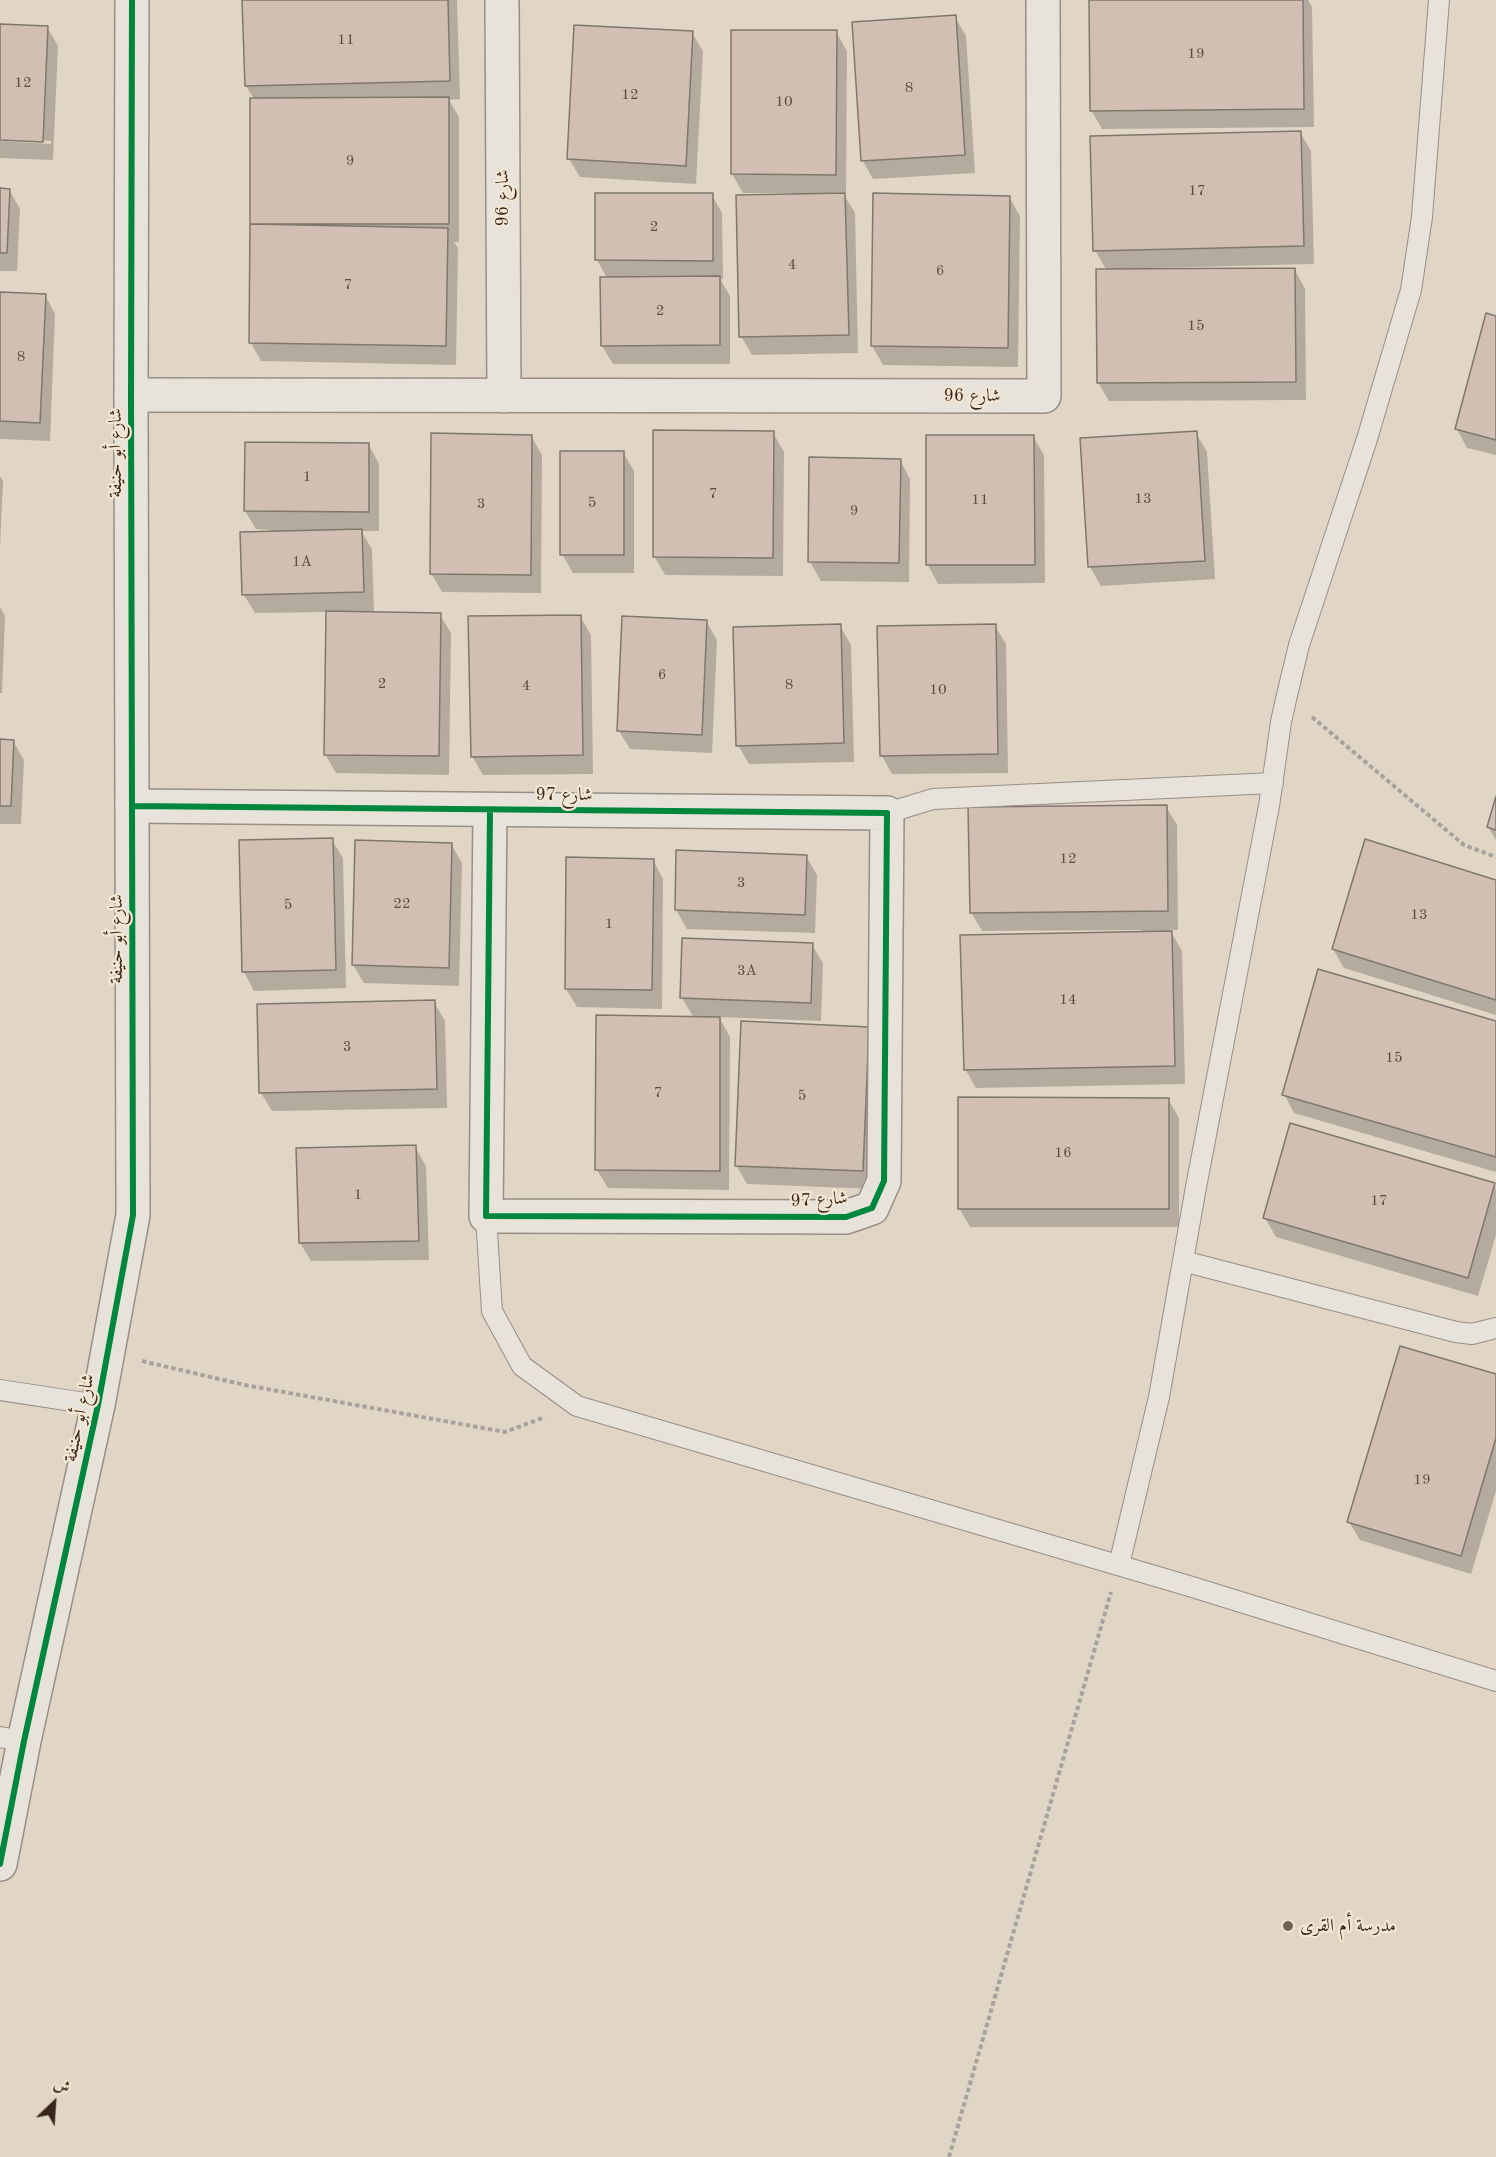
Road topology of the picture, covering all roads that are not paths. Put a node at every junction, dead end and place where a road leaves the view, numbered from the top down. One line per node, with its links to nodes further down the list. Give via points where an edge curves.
1 (132, 0): 5 (street, شارع أبو حنيفة)
2 (502, 0): 6 (street, شارع 96)
3 (1043, 0): 6 (street, شارع 96, via 1044,396)
4 (1439, 0): 7 (lane, via 1422,217 1411,290 1299,645 1281,722)
5 (131, 395): 6 (street, شارع 96); 8 (street, شارع أبو حنيفة)
6 (504, 396)
7 (1273, 783): 10 (lane, via 933,799); 12 (lane)
8 (132, 806): 9 (street, شارع 97); 15 (street, شارع أبو حنيفة, via 133,1215)
9 (490, 810): 10 (street, شارع 97); 11 (street)
10 (887, 813): 11 (street, شارع 97, via 884,1182 872,1208 846,1217)
11 (486, 1216): 16 (lane, via 492,1311 522,1366 577,1406)
12 (1183, 1261): 13 (lane, via 1456,1332 1472,1334); 16 (lane, via 1159,1397)
13 (1496, 1328)
14 (0, 1390): 15 (lane)
15 (98, 1406): 18 (street, شارع أبو حنيفة)
16 (1119, 1565): 17 (lane)
17 (1496, 1681)
18 (12, 1739): 19 (street, شارع أبو حنيفة)
19 (0, 1864)

